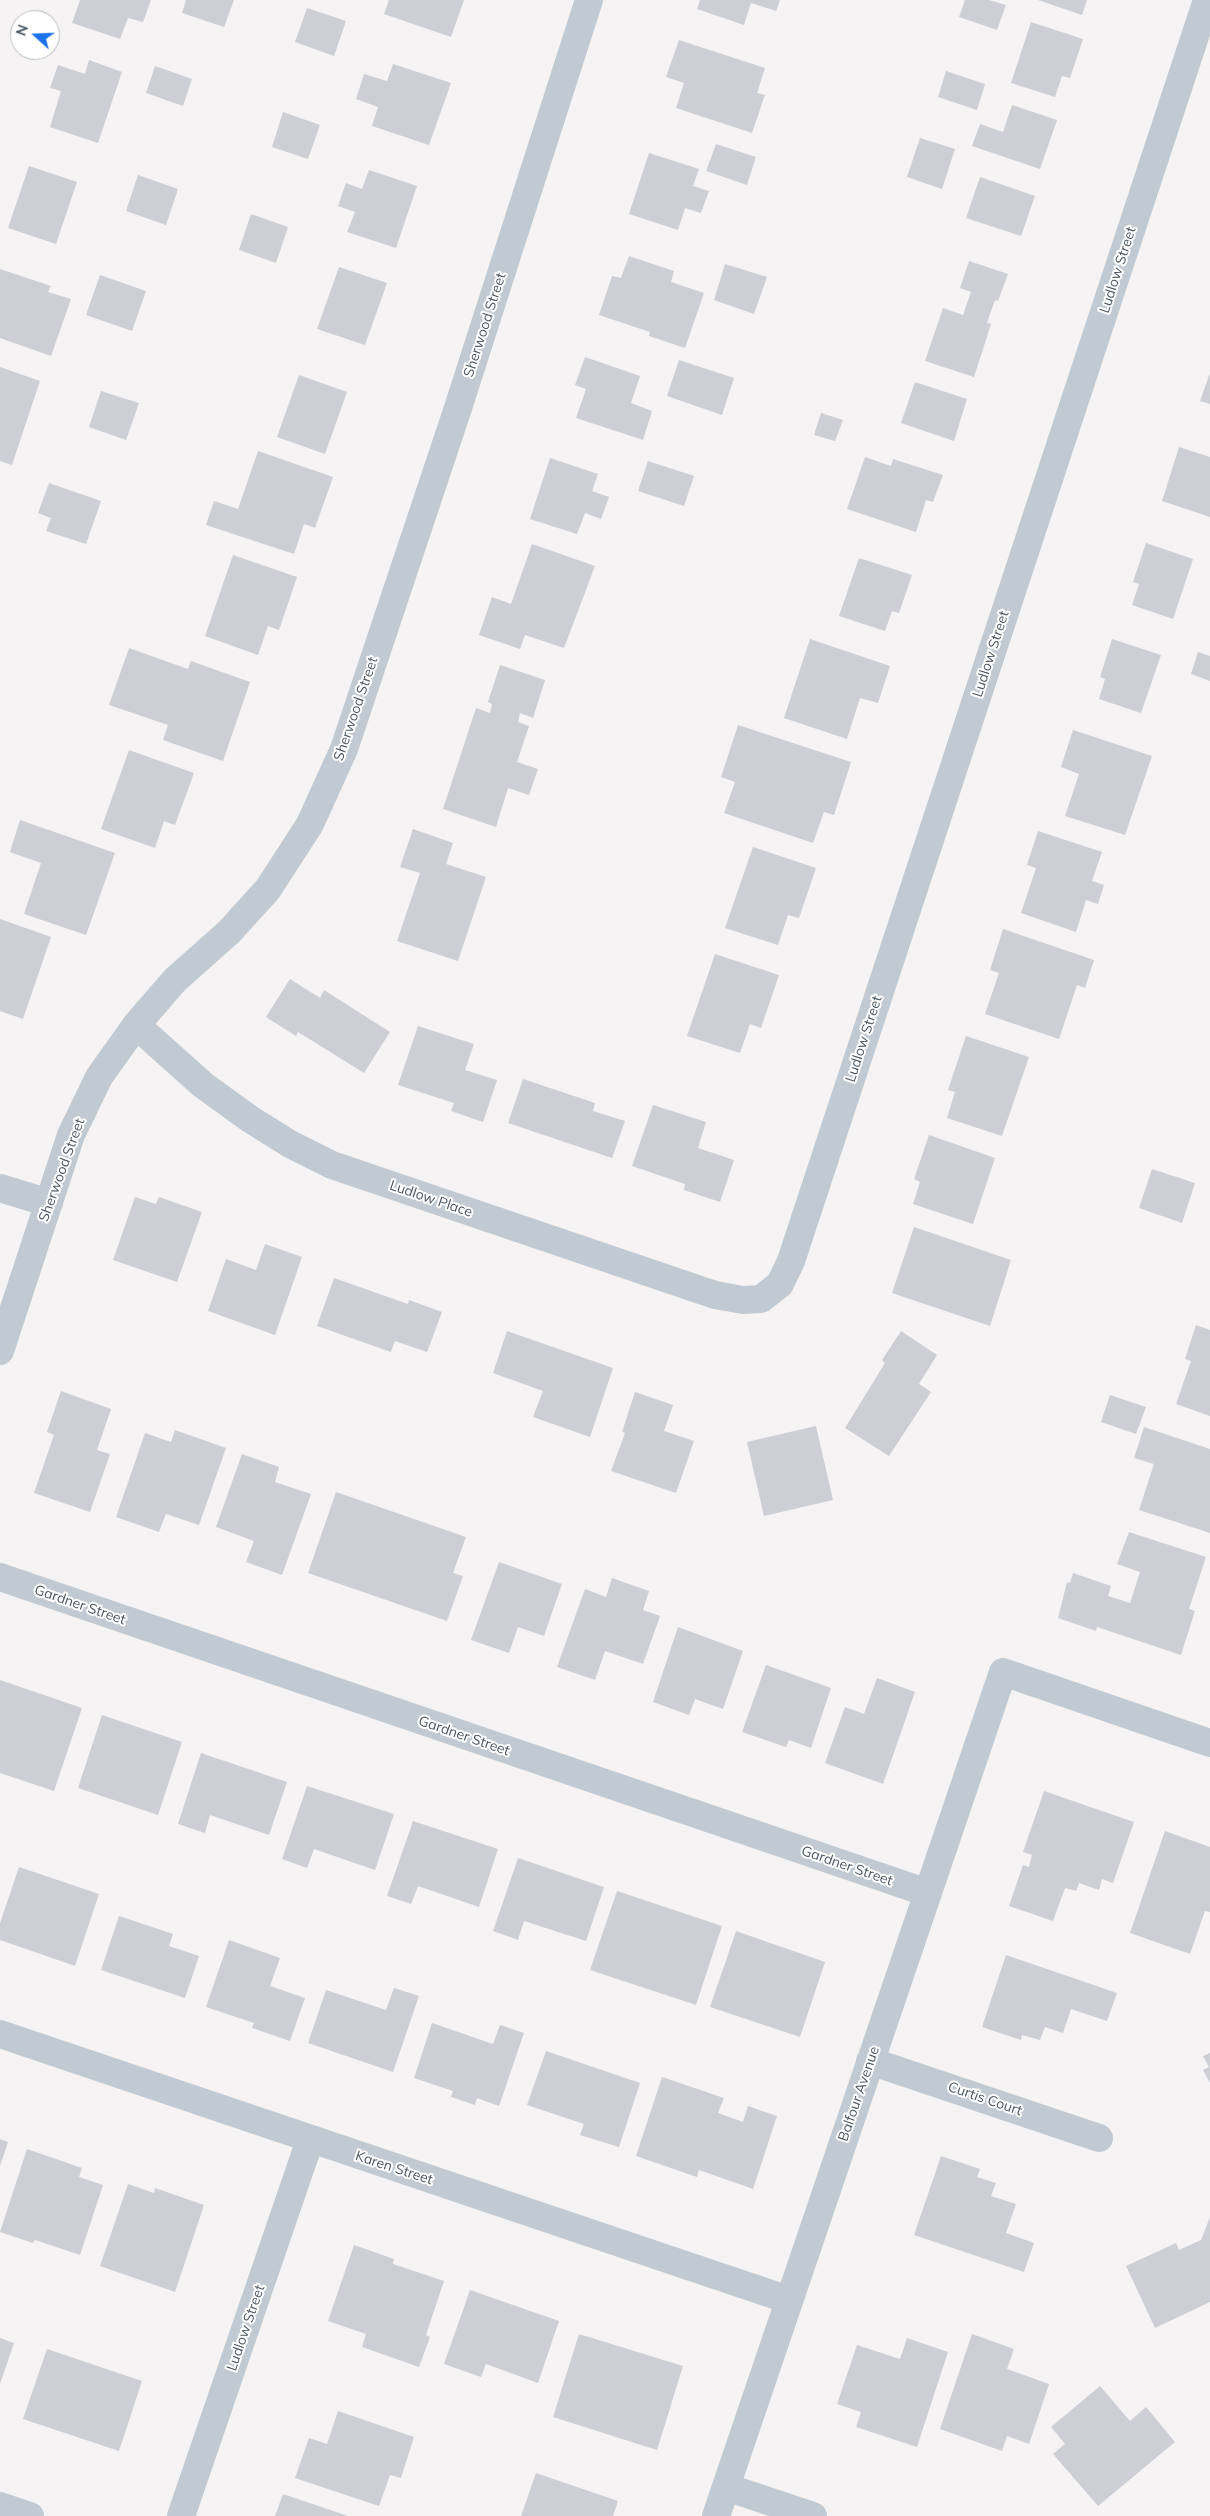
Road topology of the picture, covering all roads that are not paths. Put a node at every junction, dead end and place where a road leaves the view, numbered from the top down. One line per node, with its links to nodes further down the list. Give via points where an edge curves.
1 (589, 0): 3 (street, Sherwood Street, via 344,749 310,824 268,889 229,932 175,980)
2 (1207, 0): 6 (street, Ludlow Street, via 791,1261 780,1284)
3 (136, 1025): 5 (street, Sherwood Street, via 99,1077 71,1135); 6 (street, Ludlow Place, via 204,1085 250,1120 332,1165 715,1295 743,1300)
4 (0, 1188): 5 (street)
5 (49, 1203): 7 (street, Sherwood Street)
6 (761, 1299)
7 (0, 1351)
8 (0, 1577): 10 (street, Gardner Street)
9 (1210, 1744): 10 (street, Balfour Avenue, via 1003,1672)
10 (928, 1893): 12 (street, Balfour Avenue)
11 (0, 2034): 14 (street, Karen Street)
12 (870, 2061): 13 (street, Curtis Court); 15 (street, Balfour Avenue)
13 (1099, 2138)
14 (310, 2140): 15 (street, Karen Street); 19 (street, Ludlow Street)
15 (789, 2300): 16 (street, Balfour Avenue)
16 (726, 2487): 20 (street, Balfour Avenue); 21 (street)
17 (0, 2506): 18 (street)
18 (30, 2516)
19 (182, 2516)
20 (716, 2516)
21 (813, 2516)

